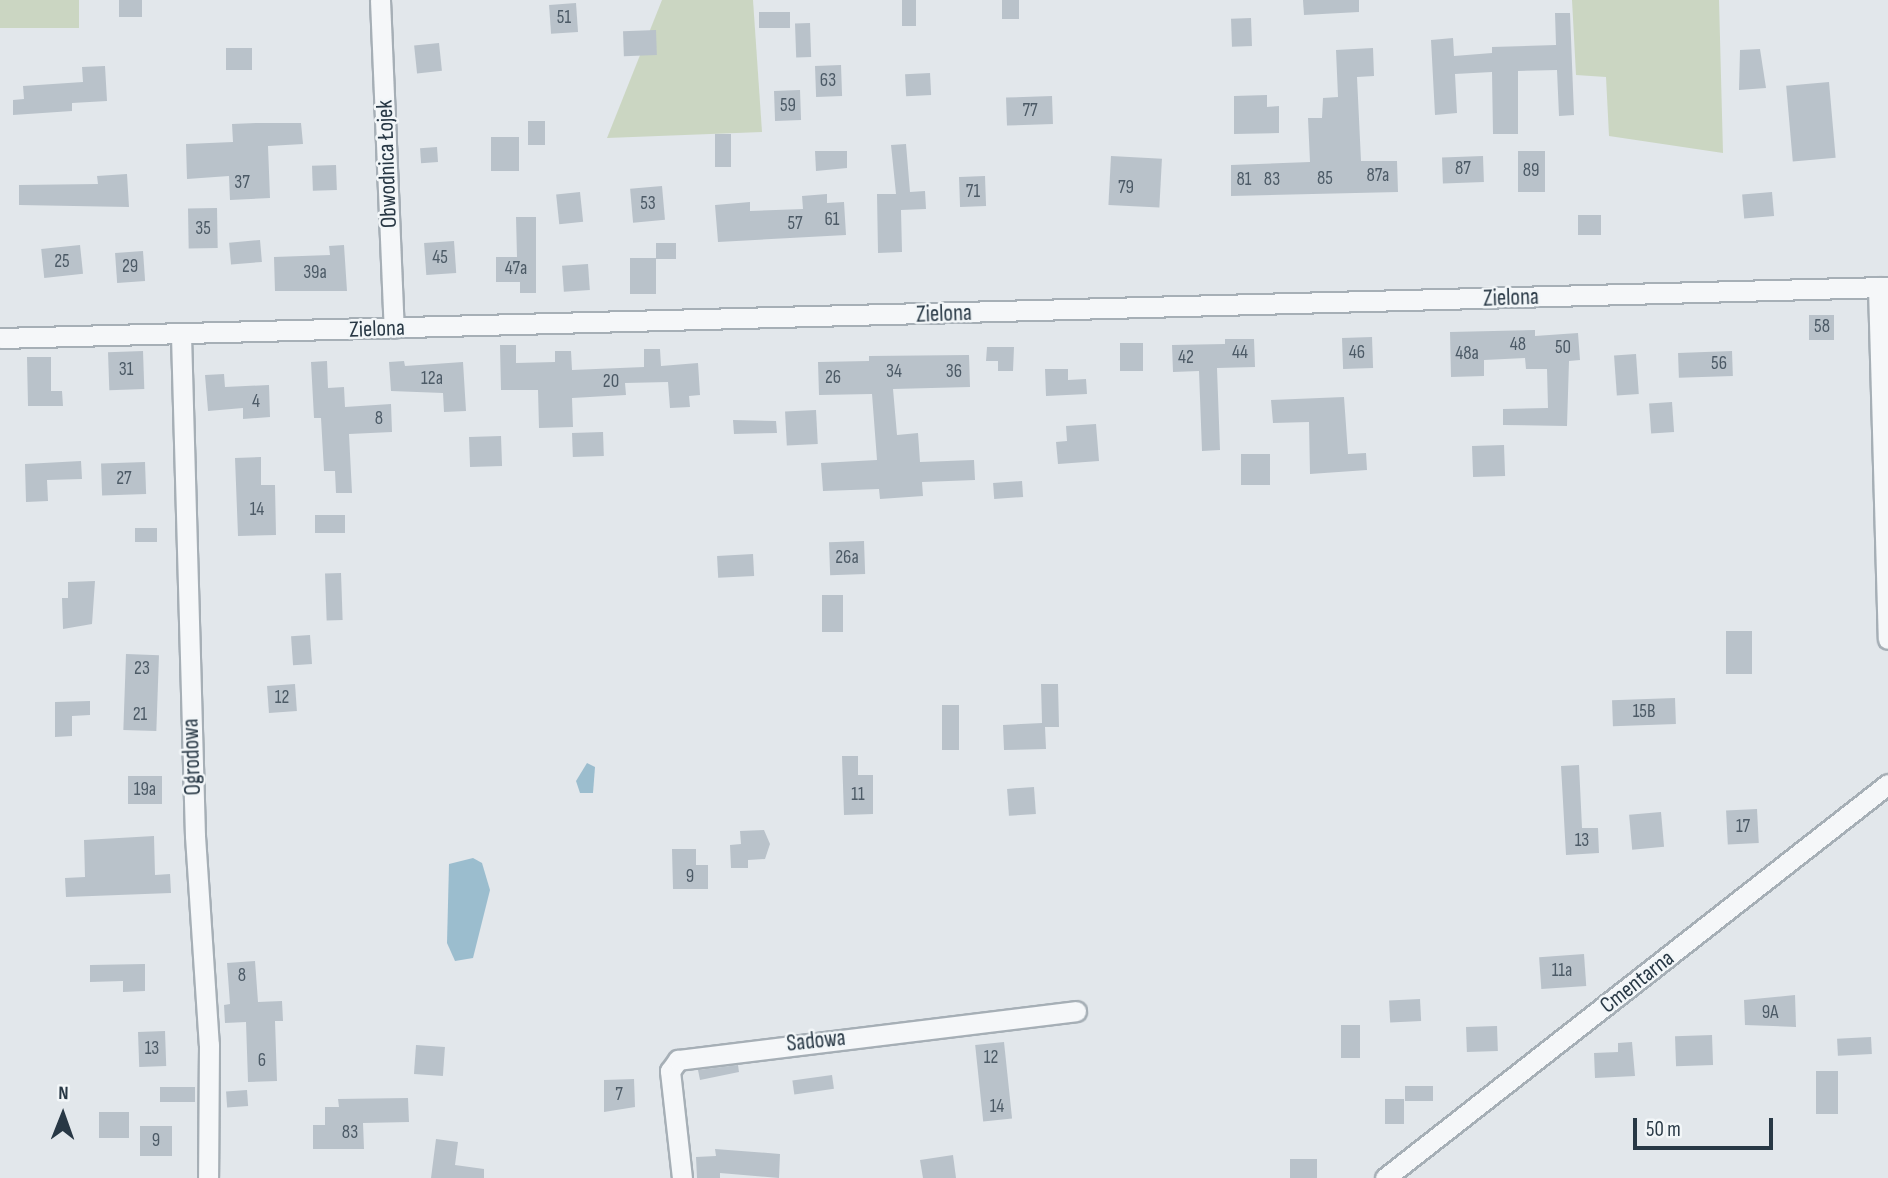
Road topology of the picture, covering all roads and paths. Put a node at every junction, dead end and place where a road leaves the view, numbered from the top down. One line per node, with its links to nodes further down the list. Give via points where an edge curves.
1 (380, 0): 3 (street, Obwodnica Łojek)
2 (1883, 287): 3 (street, Zielona); 6 (street)
3 (394, 328): 4 (street, Zielona)
4 (181, 335): 5 (street, Zielona); 9 (street, Ogrodowa, via 194,823 209,1045)
5 (0, 338)
6 (1888, 639)
7 (1888, 784): 11 (street, Cmentarna)
8 (1076, 1011): 10 (street, Sadowa, via 678,1060 670,1071)
9 (208, 1178)
10 (681, 1178)
11 (1385, 1178)

